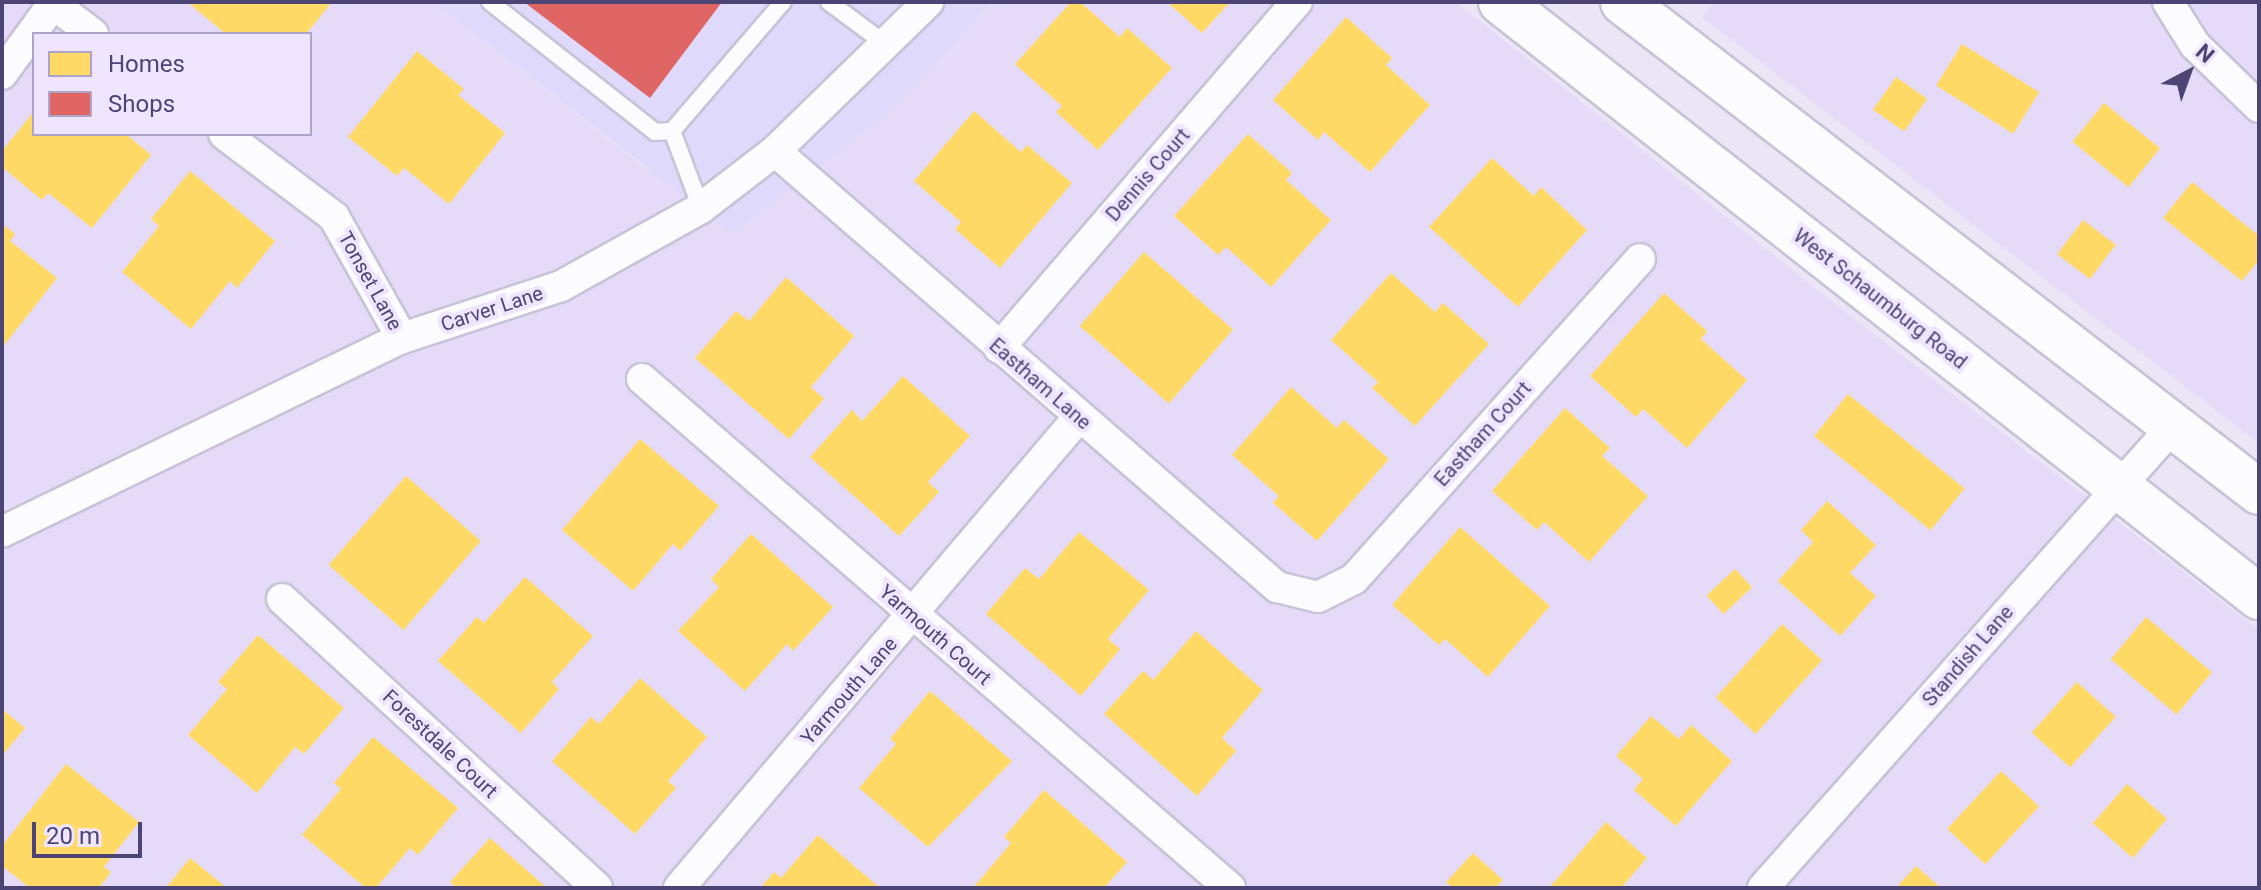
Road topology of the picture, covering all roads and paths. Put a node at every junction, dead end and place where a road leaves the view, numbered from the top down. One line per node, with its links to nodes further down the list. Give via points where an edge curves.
1 (490, 2): 14 (lane, via 655,132)
2 (783, 2): 14 (lane)
3 (829, 2): 11 (lane)
4 (928, 2): 11 (street, Carver Lane)
5 (1297, 2): 20 (street, Dennis Court)
6 (1501, 2): 24 (main road, West Schaumburg Road)
7 (1623, 2): 23 (main road)
8 (2168, 2): 13 (street, via 2195,45)
9 (52, 3): 10 (street); 12 (street)
10 (90, 32)
11 (888, 46): 16 (street, Carver Lane)
12 (2, 74)
13 (2259, 107)
14 (672, 131): 17 (lane)
15 (227, 136): 19 (street, Tonset Lane, via 334,217)
16 (775, 151): 17 (street, Carver Lane); 20 (street, Eastham Lane)
17 (701, 208): 19 (street, Carver Lane, via 561,286)
18 (1640, 259): 27 (street, Eastham Court, via 1354,579)
19 (402, 338): 26 (street, Carver Lane)
20 (999, 348): 22 (street, Eastham Lane)
21 (642, 379): 30 (street, Yarmouth Court)
22 (1078, 418): 27 (street, Eastham Lane, via 1277,587); 30 (street, Yarmouth Lane)
23 (2174, 425): 24 (street, Standish Lane); 25 (main road)
24 (2117, 486): 28 (main road, West Schaumburg Road); 34 (street, Standish Lane)
25 (2259, 492)
26 (2, 532)
27 (1318, 597)
28 (2259, 597)
29 (282, 599): 31 (street, Forestdale Court)
30 (913, 616): 32 (street, Yarmouth Lane); 33 (street, Yarmouth Court)
31 (597, 888)
32 (679, 888)
33 (1230, 888)
34 (1763, 888)

